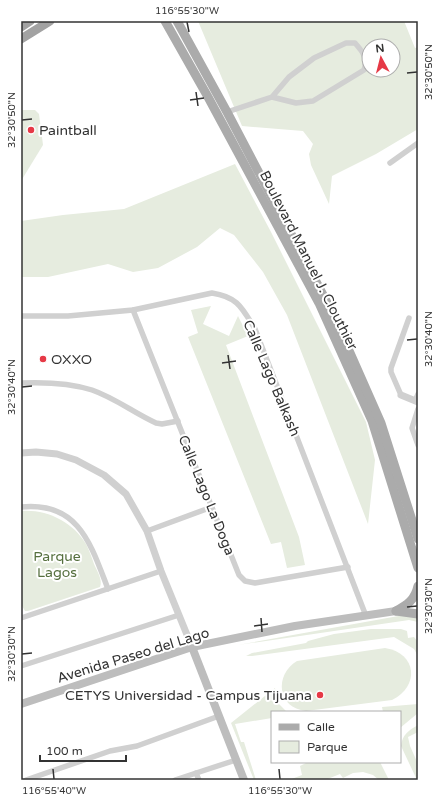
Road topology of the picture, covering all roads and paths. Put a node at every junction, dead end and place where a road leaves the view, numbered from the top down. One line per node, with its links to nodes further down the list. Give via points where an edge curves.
1 (30, 21): 5 (highway)
2 (50, 21): 6 (highway)
3 (165, 21): 26 (main road, Boulevard Manuel J. Clouthier, via 319,303 372,421)
4 (177, 21): 8 (main road, Boulevard Manuel J. Clouthier)
5 (21, 27)
6 (21, 39)
7 (272, 97): 7 (street, via 289,77 314,58 346,43 355,43 363,52 366,62 364,70 313,101 296,103); 8 (street)
8 (227, 112): 24 (main road, Boulevard Manuel J. Clouthier, via 348,347 381,423)
9 (418, 143): 10 (street)
10 (390, 163)
11 (133, 310): 12 (street, Calle Lago Balkash, via 68,316); 18 (street, Calle Lago La Doga); 25 (street, Calle Lago Balkash, via 212,293 224,295 241,307 255,329)
12 (21, 316)
13 (409, 318): 15 (street, via 391,368)
14 (21, 383): 18 (street, via 41,382 92,390 156,423)
15 (401, 395): 16 (street)
16 (417, 399)
17 (418, 409): 19 (street, via 412,428)
18 (178, 421): 22 (street, Calle Lago La Doga)
19 (418, 445)
20 (21, 453): 23 (street, via 57,454 76,460 104,475 126,494)
21 (21, 506): 29 (street, via 47,508 64,515 77,526 90,543)
22 (212, 507): 23 (street); 25 (street, Calle Lago La Doga, via 239,575 246,581 255,583)
23 (147, 531): 27 (street)
24 (418, 539)
25 (348, 567): 33 (street, Calle Lago Balkash)
26 (418, 568)
27 (161, 571): 29 (street); 32 (street)
28 (418, 586): 30 (main road, via 414,598)
29 (108, 589): 34 (street)
30 (396, 611): 31 (main road); 33 (main road, Avenida Paseo del Lago)
31 (418, 614)
32 (178, 615): 35 (street); 36 (street)
33 (366, 616): 35 (main road, Avenida Paseo del Lago, via 295,626)
34 (21, 617)
35 (192, 647): 37 (main road, Avenida Paseo del Lago); 38 (main road)
36 (21, 666)
37 (21, 704)
38 (219, 716): 39 (main road); 41 (street, via 137,746 110,751)
39 (236, 760): 40 (street); 44 (main road)
40 (196, 773): 42 (street); 43 (street)
41 (26, 780)
42 (175, 780)
43 (199, 780)
44 (244, 780)

